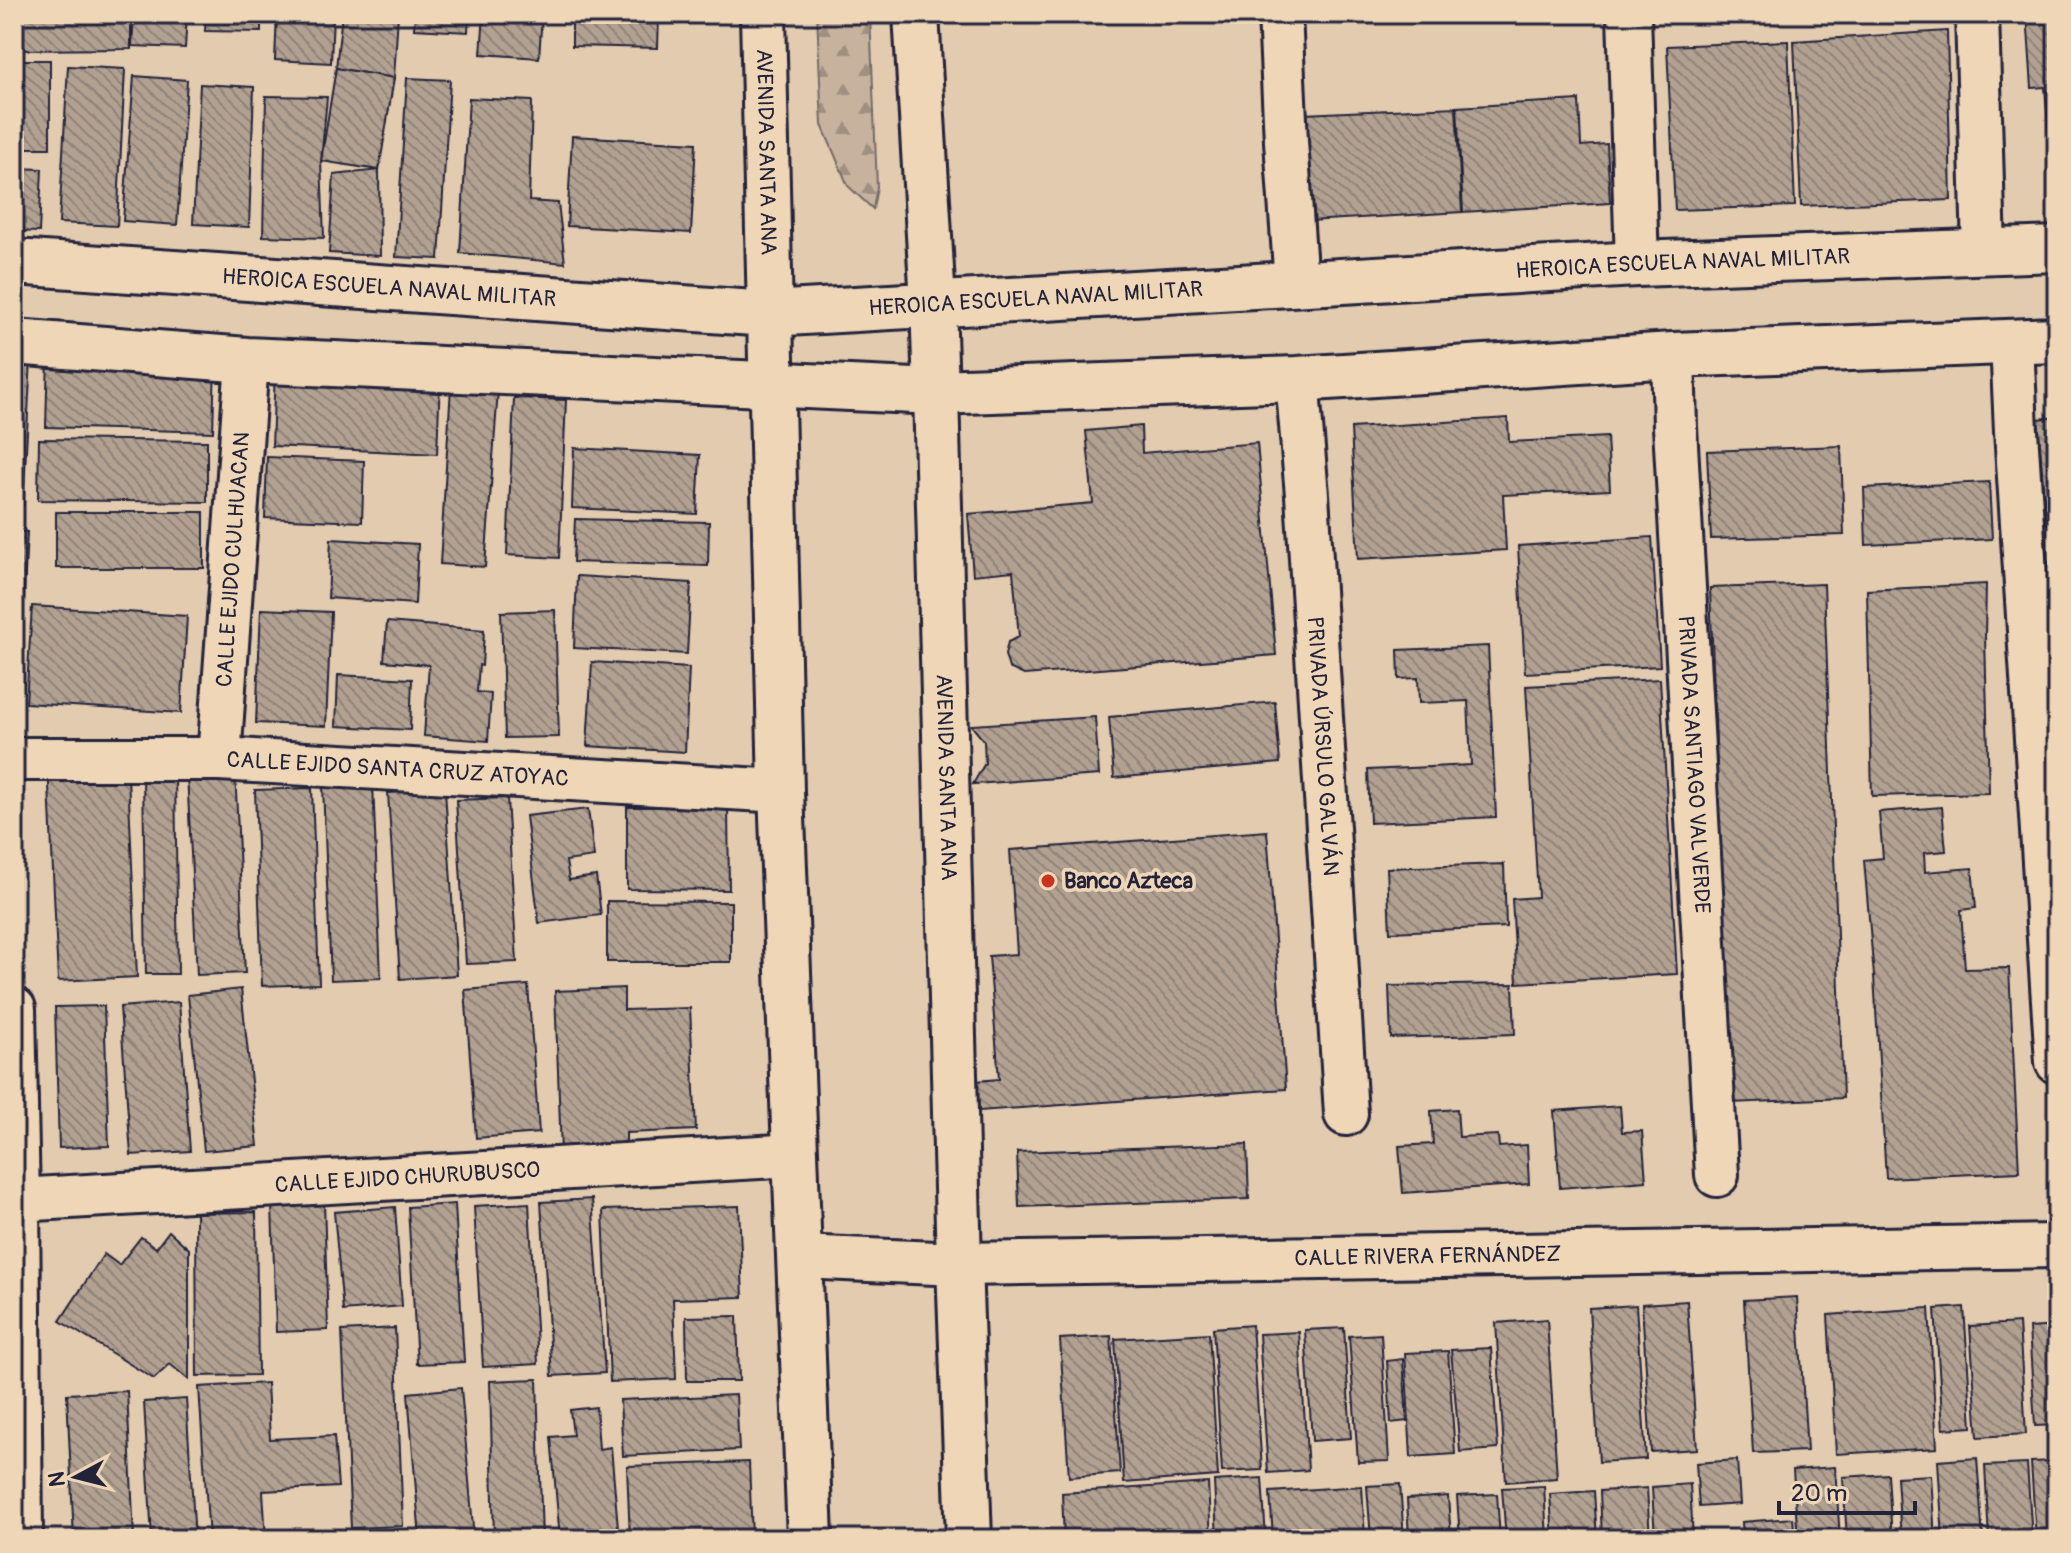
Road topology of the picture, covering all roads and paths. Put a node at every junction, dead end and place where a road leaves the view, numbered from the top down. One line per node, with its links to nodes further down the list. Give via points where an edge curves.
1 (763, 14): 12 (main road, AVENIDA SANTA ANA)
2 (916, 14): 11 (main road, AVENIDA SANTA ANA)
3 (1280, 14): 10 (street)
4 (1629, 14): 9 (street)
5 (1977, 14): 7 (street)
6 (2057, 249): 7 (main road, HEROICA ESCUELA NAVAL MILITAR)
7 (1984, 251): 9 (main road, HEROICA ESCUELA NAVAL MILITAR)
8 (14, 262): 12 (main road, HEROICA ESCUELA NAVAL MILITAR)
9 (1637, 264): 10 (main road, HEROICA ESCUELA NAVAL MILITAR)
10 (1296, 284): 11 (main road, HEROICA ESCUELA NAVAL MILITAR)
11 (933, 303): 12 (main road, HEROICA ESCUELA NAVAL MILITAR); 20 (main road, AVENIDA SANTA ANA)
12 (769, 314): 19 (main road, AVENIDA SANTA ANA)
13 (2057, 340): 15 (main road)
14 (14, 342): 17 (main road)
15 (2012, 342): 16 (main road); 25 (street)
16 (1673, 355): 18 (main road); 28 (street, PRIVADA SANTIAGO VALVERDE)
17 (247, 360): 19 (main road); 22 (street, CALLE EJIDO CULHUACAN)
18 (1297, 379): 20 (main road); 26 (street, PRIVADA ÚRSULO GALVÁN)
19 (773, 384): 20 (main road); 23 (main road, AVENIDA SANTA ANA)
20 (936, 392): 32 (main road, AVENIDA SANTA ANA)
21 (14, 759): 22 (street, CALLE EJIDO SANTA CRUZ ATOYAC)
22 (219, 759): 23 (street, CALLE EJIDO SANTA CRUZ ATOYAC)
23 (781, 791): 27 (main road, AVENIDA SANTA ANA)
24 (14, 1009): 29 (street)
25 (2057, 1062)
26 (1346, 1114)
27 (796, 1155): 29 (street, CALLE EJIDO CHURUBUSCO); 31 (main road, AVENIDA SANTA ANA)
28 (1717, 1175)
29 (18, 1200): 33 (street)
30 (2057, 1246): 32 (street, CALLE RIVERA FERNÁNDEZ)
31 (800, 1257): 32 (street, CALLE RIVERA FERNÁNDEZ); 34 (main road, AVENIDA SANTA ANA)
32 (959, 1264): 35 (main road, AVENIDA SANTA ANA)
33 (21, 1539)
34 (810, 1539)
35 (969, 1539)

